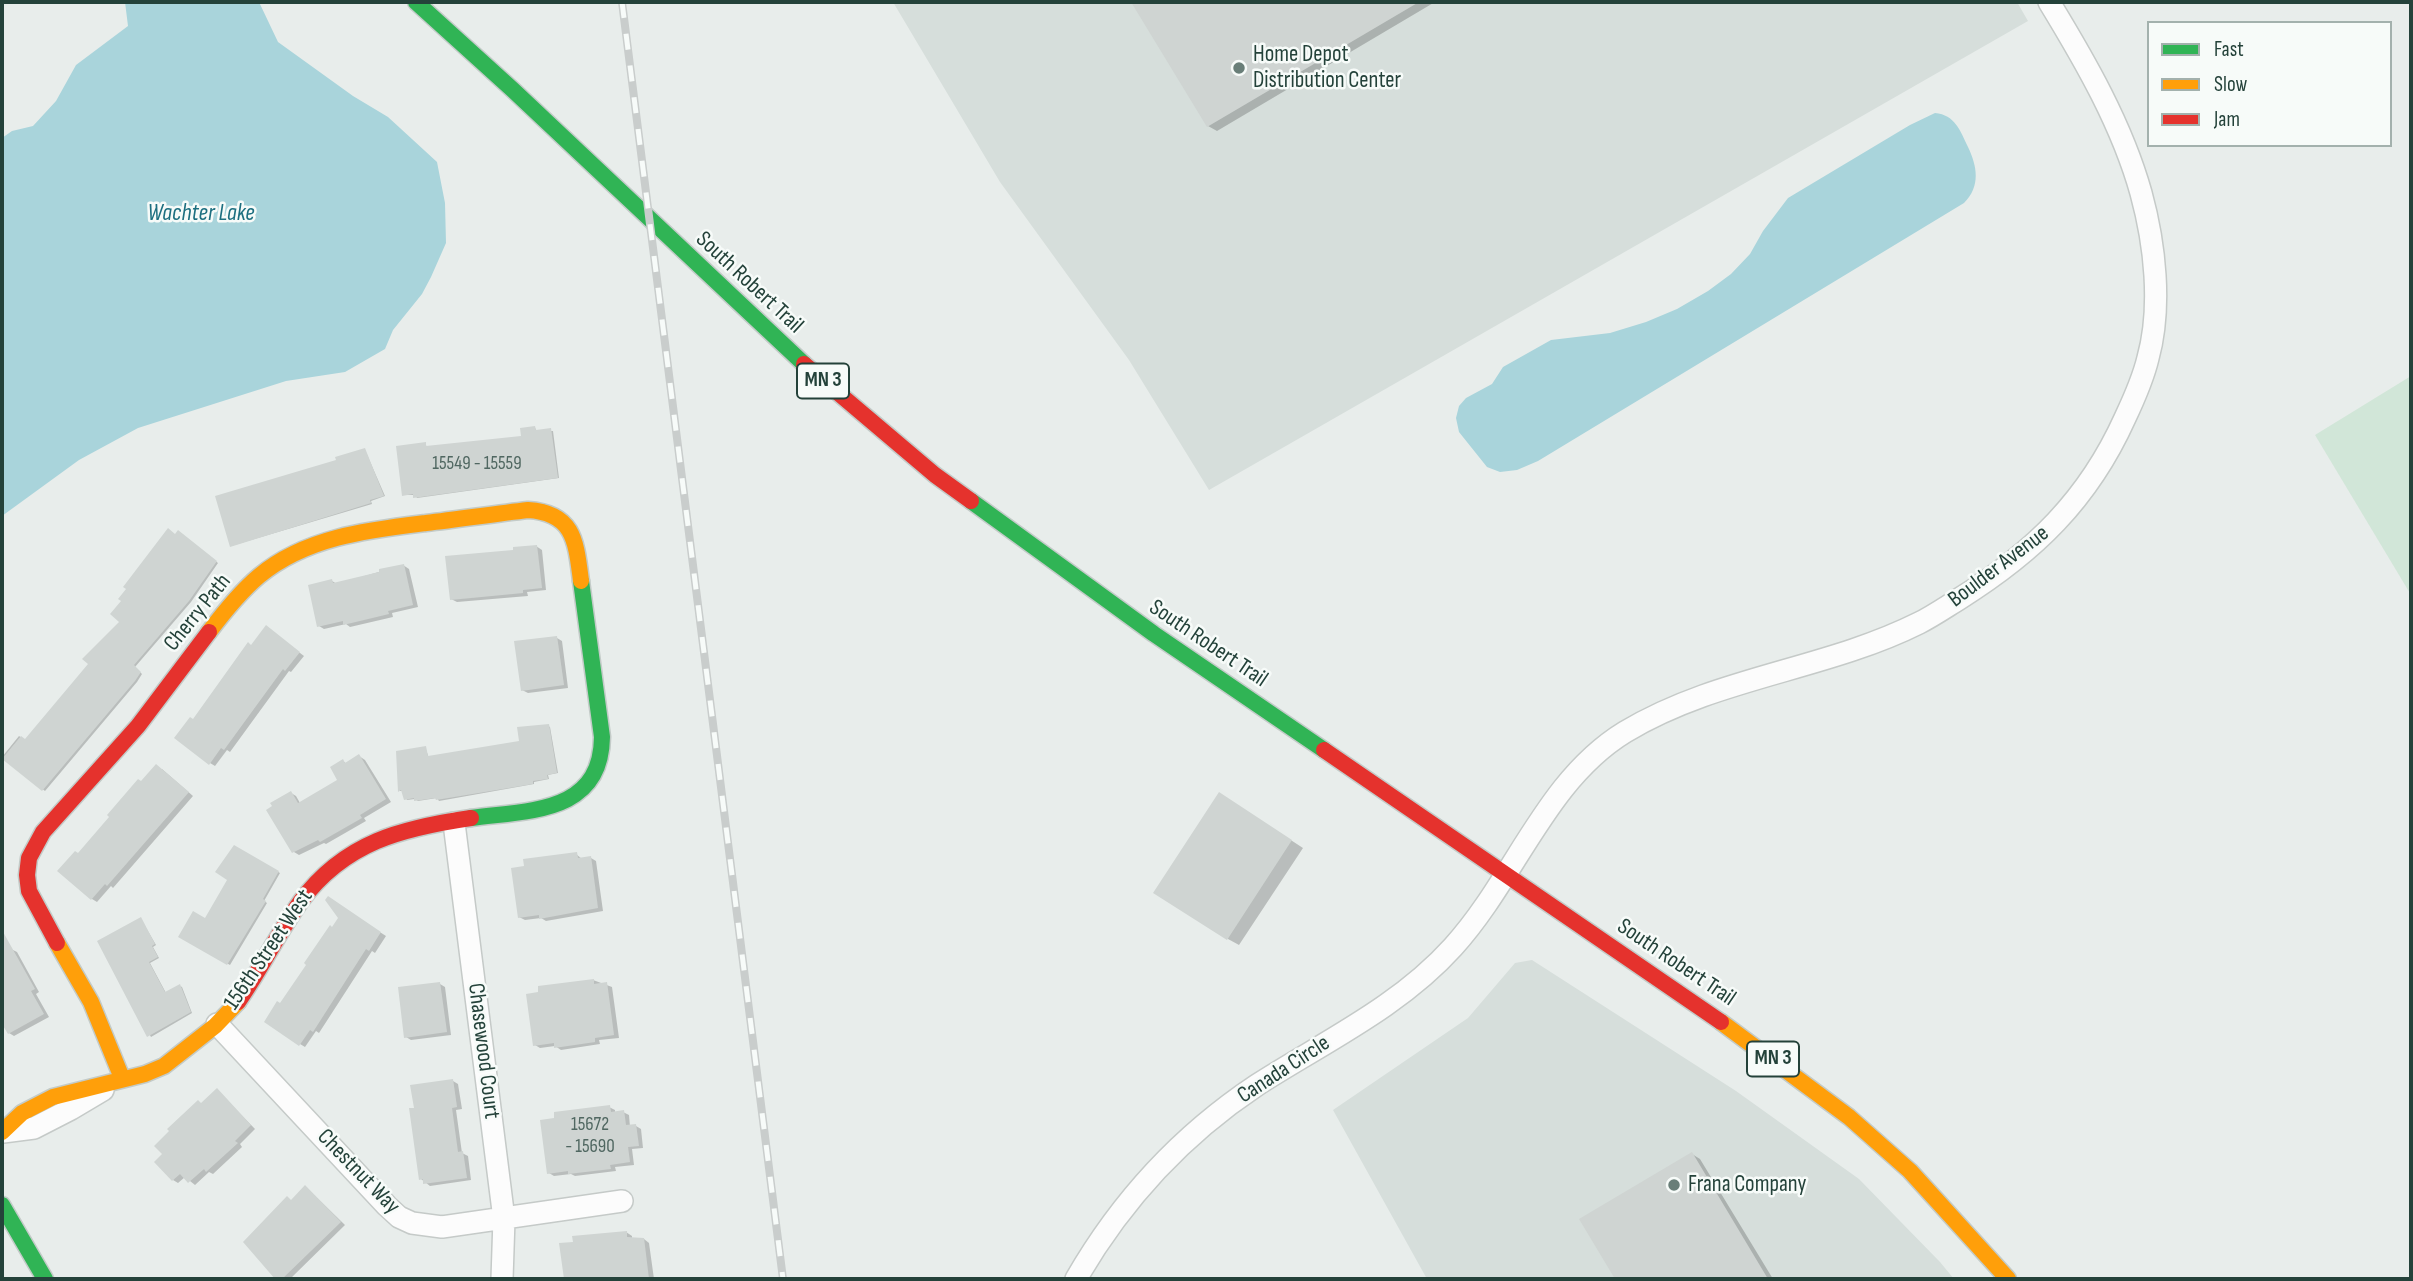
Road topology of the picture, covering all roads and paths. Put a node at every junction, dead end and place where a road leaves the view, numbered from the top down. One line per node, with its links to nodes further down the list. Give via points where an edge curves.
1 (416, 2): 5 (main road, South Robert Trail / MN 3, via 787,349 935,474 1154,634)
2 (2049, 2): 5 (street, Boulder Avenue, via 2121,139 2150,234 2154,296 2149,355 2100,468 2046,534 1979,586 1922,622 1690,699 1622,734 1576,773)
3 (582, 790): 4 (main road, 156th Street West, via 550,806); 7 (main road, Cherry Path, via 596,771 603,748 576,541 561,520 528,510 369,530 321,541 279,562 225,610 138,726 43,832 29,858 27,883 32,899 91,1002)
4 (454, 823): 6 (main road, 156th Street West, via 376,840 325,873 299,902 253,980); 11 (street, Chasewood Court)
5 (1506, 876): 14 (street, Canada Circle, via 1465,934 1418,981 1231,1103 1176,1149 1118,1215); 15 (main road, South Robert Trail / MN 3, via 1691,1000 1849,1117 1910,1171)
6 (217, 1024): 7 (main road, 156th Street West, via 166,1064); 11 (street, Chestnut Way, via 399,1217 442,1227)
7 (122, 1078): 8 (street, 156th Street West, via 34,1128)
8 (2, 1132)
9 (622, 1201): 11 (street, Chestnut Way)
10 (2, 1205): 12 (main road)
11 (504, 1219): 13 (street, Chasewood Court)
12 (45, 1279)
13 (502, 1279)
14 (1076, 1279)
15 (2008, 1279)

